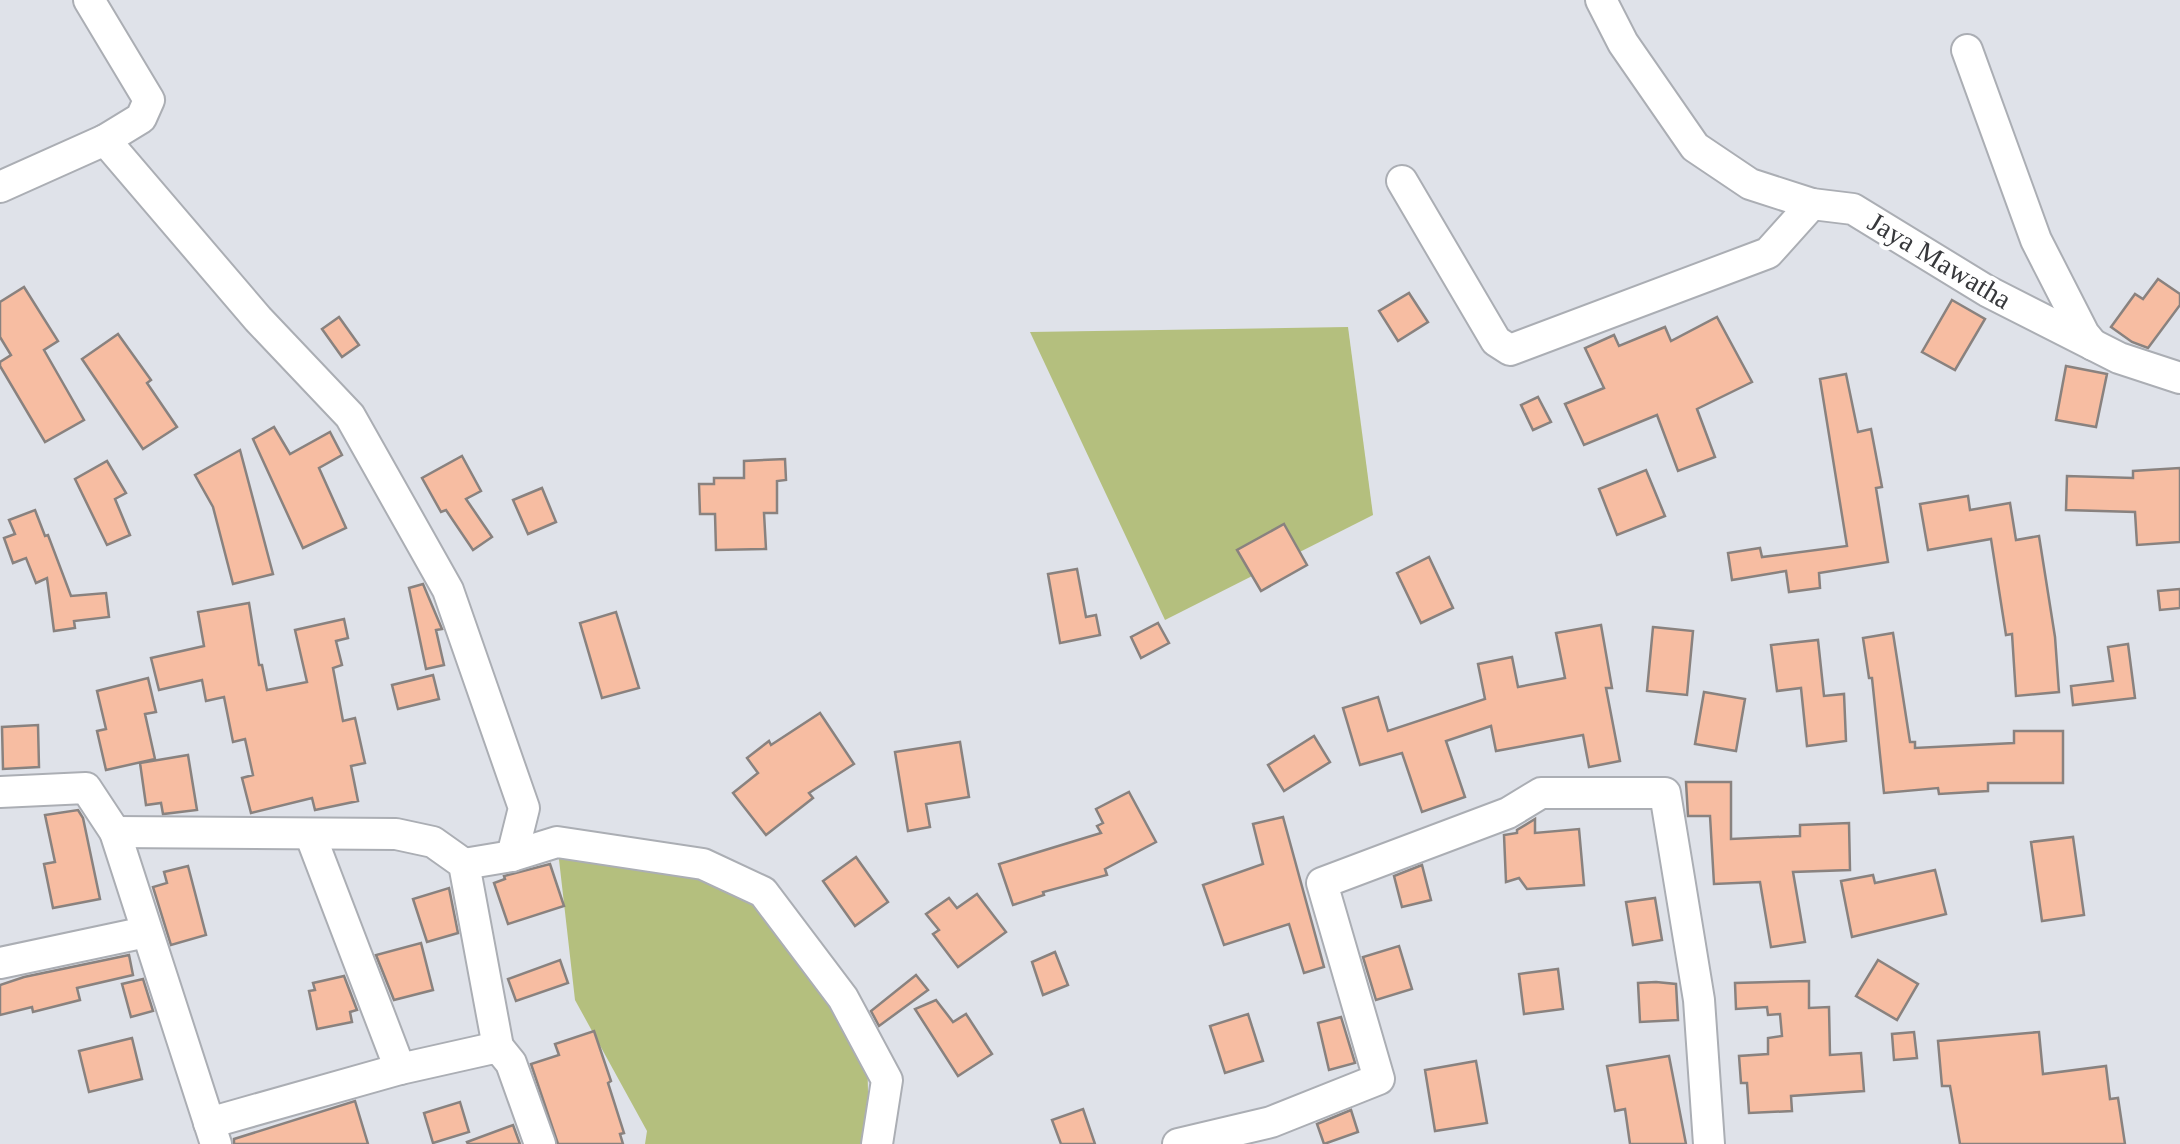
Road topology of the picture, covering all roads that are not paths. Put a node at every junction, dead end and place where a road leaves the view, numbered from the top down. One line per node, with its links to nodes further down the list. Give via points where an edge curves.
1 (89, 0): 4 (street, via 149,100 142,118)
2 (1601, 0): 7 (street, Jaya Mawatha, via 1694,147 1750,184)
3 (1968, 50): 8 (street, via 2036,240)
4 (105, 140): 6 (street); 13 (street, via 360,433 448,590 524,808)
5 (1402, 180): 7 (street, via 1496,341 1510,350 1768,253)
6 (0, 188)
7 (1812, 204): 8 (street, Jaya Mawatha, via 1853,209 1987,291)
8 (2094, 346): 9 (street, Jaya Mawatha)
9 (2180, 378)
10 (0, 792): 11 (street, via 86,788)
11 (115, 832): 12 (street); 15 (street)
12 (310, 834): 14 (street, via 396,834 433,842); 18 (street)
13 (512, 856): 14 (street); 21 (street, via 557,842 702,864 763,892 844,998 887,1080)
14 (464, 864): 17 (street)
15 (146, 932): 16 (street); 19 (street)
16 (0, 963)
17 (498, 1046): 18 (street); 20 (street, via 512,1063)
18 (400, 1069): 19 (street)
19 (212, 1133)
20 (540, 1144)
21 (876, 1144)
22 (1178, 1144): 23 (street, via 1272,1122 1379,1080 1322,883 1508,813 1541,792 1665,793 1698,1000)
23 (1709, 1144)

